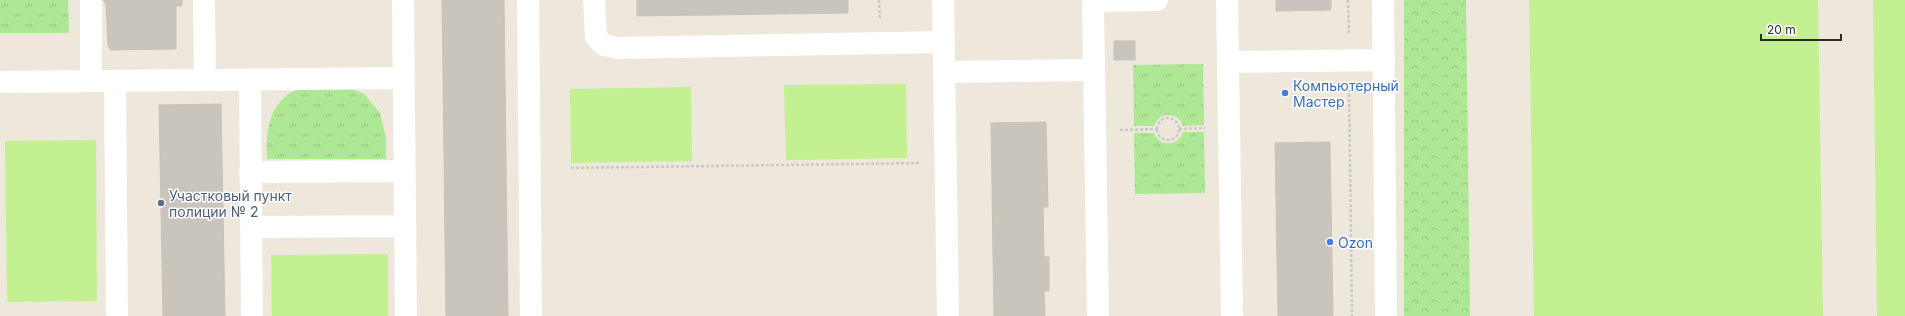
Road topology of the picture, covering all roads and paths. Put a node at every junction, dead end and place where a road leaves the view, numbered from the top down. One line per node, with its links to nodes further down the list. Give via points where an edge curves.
1 (90, 0): 21 (street)
2 (204, 0): 19 (street)
3 (402, 0): 18 (street)
4 (528, 0): 35 (street)
5 (594, 0): 12 (street, via 596,37 604,45 618,48)
6 (943, 0): 12 (street)
7 (1157, 0): 11 (street)
8 (1227, 0): 15 (street)
9 (1348, 0): 14 (path)
10 (1383, 0): 13 (street)
11 (1093, 1): 16 (street)
12 (944, 42): 17 (street)
13 (1384, 60): 14 (street); 40 (street)
14 (1349, 61): 15 (street); 39 (path)
15 (1228, 62): 38 (street)
16 (1094, 70): 17 (street); 25 (street)
17 (944, 72): 26 (street)
18 (403, 78): 20 (street); 28 (street)
19 (205, 80): 20 (street); 22 (street)
20 (250, 80): 29 (street)
21 (91, 81): 22 (street); 23 (street)
22 (115, 81): 32 (street)
23 (0, 82)
24 (1157, 129): 24 (path, via 1165,140 1172,140 1178,135 1179,129 1177,122 1172,118 1159,123); 25 (path)
25 (1095, 130): 37 (street)
26 (946, 162): 27 (path); 36 (street)
27 (571, 168)
28 (404, 171): 29 (street); 30 (street)
29 (250, 172): 31 (street)
30 (405, 226): 31 (street); 34 (street)
31 (251, 228): 33 (street)
32 (117, 316)
33 (252, 316)
34 (406, 316)
35 (531, 316)
36 (948, 316)
37 (1098, 316)
38 (1232, 316)
39 (1352, 316)
40 (1386, 316)

